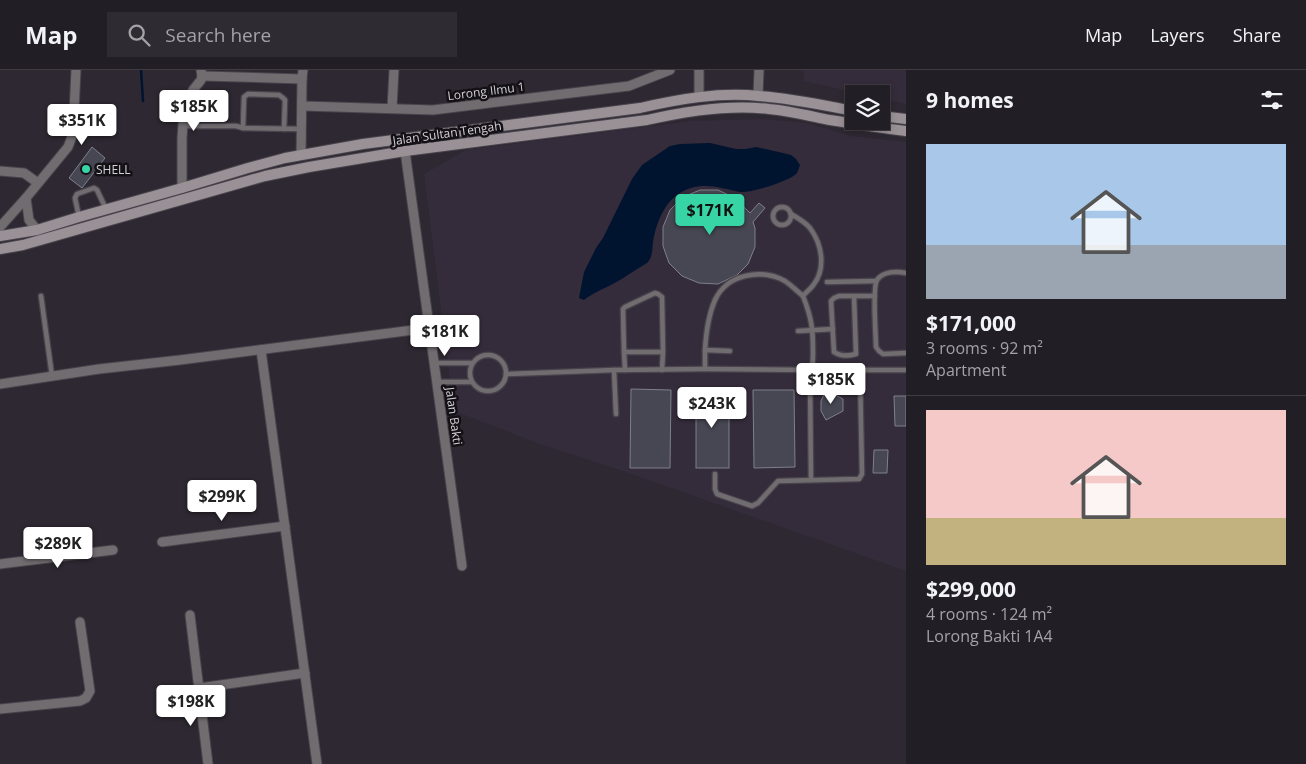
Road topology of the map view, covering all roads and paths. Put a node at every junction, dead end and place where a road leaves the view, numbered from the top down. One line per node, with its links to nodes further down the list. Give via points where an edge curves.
1 (76, 70): 23 (street, via 71,141)
2 (394, 70): 11 (street)
3 (670, 70): 11 (street, Lorong Ilmu 1, via 629,86 433,110)
4 (699, 70): 9 (street)
5 (759, 70): 8 (street)
6 (202, 73): 7 (street); 15 (street, via 184,110)
7 (303, 75): 10 (street)
8 (758, 96): 9 (main road, Jalan Sultan Tengah); 12 (main road, Jalan Sultan Tengah)
9 (699, 97): 21 (main road, Jalan Sultan Tengah)
10 (302, 106): 11 (street, Lorong Ilmu 1); 18 (street)
11 (392, 108)
12 (845, 110)
13 (890, 117): 14 (main road)
14 (906, 119)
15 (183, 126): 16 (lane); 24 (street)
16 (243, 128): 17 (lane); 17 (lane, via 244,97 248,94 279,95 283,98)
17 (284, 129): 18 (lane)
18 (301, 130): 21 (street)
19 (906, 131): 20 (main road, Jalan Sultan Tengah, via 768,109 722,108)
20 (405, 151): 32 (main road, Jalan Sultan Tengah, via 265,176); 40 (street, Jalan Bakti)
21 (301, 155): 24 (main road, Jalan Sultan Tengah)
22 (0, 171): 23 (street, via 24,173)
23 (38, 183): 25 (street)
24 (182, 188): 26 (main road, Jalan Sultan Tengah)
25 (26, 198): 29 (street); 30 (street, via 29,220)
26 (106, 210): 28 (main road, Jalan Sultan Tengah); 28 (lane, via 94,188 77,194)
27 (791, 214): 27 (lane, via 787,208 780,207 774,211 773,218 784,226 790,221); 37 (lane, via 810,228 819,243 821,256 821,269 815,283)
28 (79, 217): 30 (main road, Jalan Sultan Tengah)
29 (0, 226)
30 (37, 230): 31 (main road, Jalan Sultan Tengah)
31 (0, 236)
32 (0, 249)
33 (906, 273): 34 (lane, via 888,273)
34 (876, 281): 35 (lane); 39 (lane)
35 (827, 282)
36 (41, 296): 60 (lane)
37 (803, 296): 42 (lane); 45 (lane, via 785,281 766,274 749,274 733,280 715,298)
38 (854, 296): 39 (lane); 41 (lane, via 839,296 831,301); 41 (lane, via 856,354 838,355 834,352)
39 (875, 296): 49 (lane, via 876,347 883,354)
40 (429, 328): 44 (street); 50 (street, Jalan Bakti)
41 (833, 329): 42 (lane)
42 (813, 330): 43 (lane); 56 (lane)
43 (798, 331)
44 (261, 350): 60 (street); 67 (street)
45 (705, 350): 46 (lane); 52 (lane)
46 (730, 351)
47 (624, 352): 48 (lane); 48 (lane, via 623,308 655,292 662,297); 54 (lane)
48 (663, 352): 55 (lane)
49 (906, 354)
50 (434, 363): 51 (lane); 61 (street, Jalan Bakti)
51 (472, 363): 59 (lane, via 476,358 493,355 503,362); 62 (lane)
52 (705, 369): 55 (lane); 56 (lane)
53 (614, 370): 54 (lane); 59 (lane); 64 (lane)
54 (625, 370): 55 (lane)
55 (662, 370)
56 (813, 370): 57 (lane); 66 (lane, via 810,376)
57 (860, 370): 58 (lane); 66 (lane, via 861,477)
58 (906, 370)
59 (506, 374): 62 (lane, via 500,386 489,391)
60 (52, 376): 63 (street)
61 (436, 382): 62 (lane); 71 (street, Jalan Bakti)
62 (472, 382)
63 (0, 384)
64 (616, 414)
65 (715, 474): 66 (lane, via 717,494 752,506 778,481)
66 (811, 480)
67 (285, 526): 68 (street); 74 (street)
68 (162, 542)
69 (113, 550): 70 (street)
70 (0, 564)
71 (462, 566)
72 (190, 615): 75 (street)
73 (80, 622): 76 (street, via 90,691 86,698 80,702)
74 (306, 673): 75 (street); 78 (street)
75 (199, 688): 77 (street)
76 (0, 709)
77 (208, 764)
78 (317, 764)

